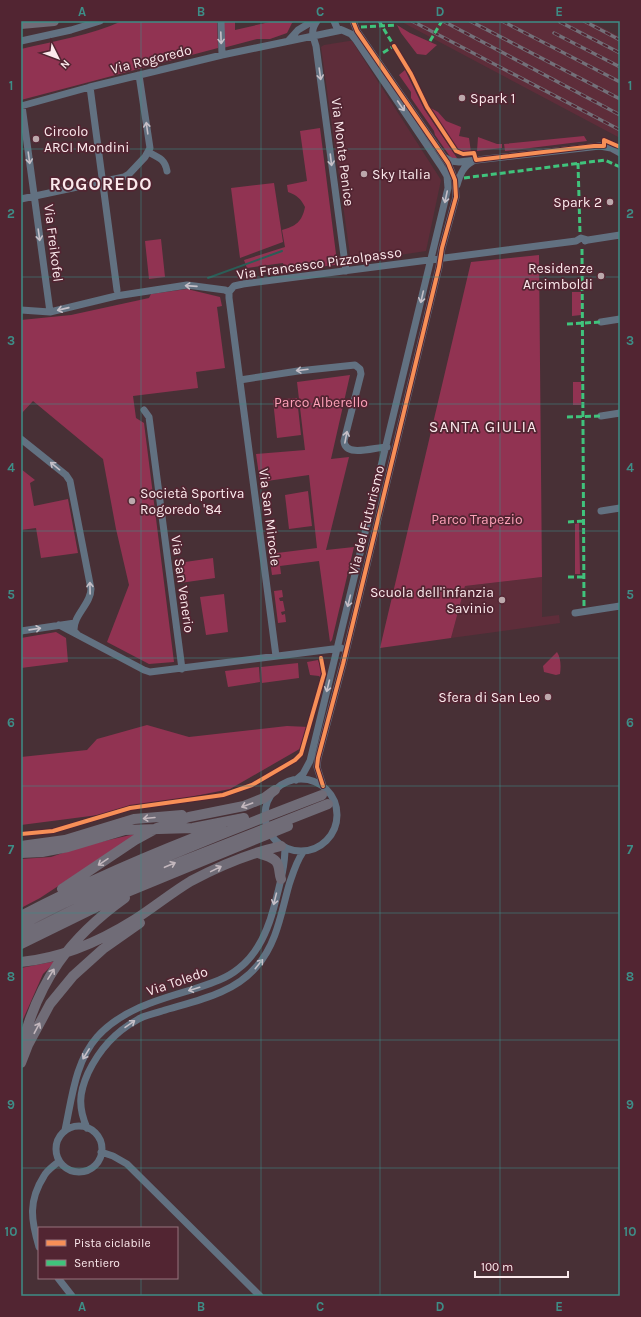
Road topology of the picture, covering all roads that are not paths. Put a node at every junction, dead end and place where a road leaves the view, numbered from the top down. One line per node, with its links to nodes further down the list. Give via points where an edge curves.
1 (54, 21): 8 (highway)
2 (100, 21): 11 (street)
3 (220, 21): 13 (street, one-way to 13)
4 (313, 21): 12 (street, via 298,30)
5 (317, 21): 10 (street)
6 (334, 21): 9 (street, Via del Futurismo, via 337,28)
7 (353, 21): 9 (street, via 348,29); 19 (street, via 357,31)
8 (21, 24)
9 (342, 30): 10 (street, Via Rogoredo); 28 (street, Via del Futurismo, one-way to 28, via 356,40 447,176 447,196)
10 (312, 36): 12 (street, Via Rogoredo); 29 (street, Via Monte Penice, one-way to 29, via 316,46)
11 (21, 41)
12 (288, 42): 13 (street, Via Rogoredo)
13 (222, 55): 14 (street, Via Rogoredo)
14 (139, 75): 15 (street, Via Rogoredo); 17 (street, one-way to 14, via 150,145)
15 (90, 88): 16 (street, Via Rogoredo); 22 (street)
16 (22, 106): 24 (street, Via Freikofel, one-way to 24)
17 (148, 152): 21 (street, via 167,161); 22 (street, via 129,174)
18 (620, 153): 20 (street, via 600,146)
19 (442, 155): 20 (street, via 454,162); 23 (street, via 452,171)
20 (476, 160): 23 (street, via 463,169)
21 (167, 171)
22 (102, 183): 24 (street); 30 (street)
23 (456, 187): 27 (street, Via del Futurismo, via 456,197)
24 (35, 197): 25 (street); 33 (street, Via Freikofel, one-way to 33)
25 (21, 200)
26 (620, 235): 27 (street, Via Francesco Pizzolpasso)
27 (440, 258): 28 (street, Via Francesco Pizzolpasso); 50 (street, Via del Futurismo)
28 (431, 259): 29 (street, Via Francesco Pizzolpasso); 41 (street, Via del Futurismo, one-way to 41)
29 (346, 271): 31 (street, Via Francesco Pizzolpasso, via 239,285 234,286)
30 (117, 290)
31 (229, 292): 33 (street, Via Francesco Pizzolpasso, one-way to 33, via 187,285 116,296); 36 (street, Via San Mirocle)
32 (21, 310): 33 (street, Via Francesco Pizzolpasso)
33 (50, 312)
34 (620, 319): 35 (street)
35 (601, 322)
36 (240, 380): 41 (street, one-way to 36, via 352,451 345,445 361,374 355,365 298,370); 52 (street, Via San Mirocle)
37 (144, 410): 53 (street, Via San Venerio, via 149,417)
38 (620, 413): 39 (street)
39 (601, 416)
40 (21, 439): 46 (street, one-way to 40, via 91,589 70,481)
41 (387, 447): 51 (street, Via del Futurismo, one-way to 51)
42 (620, 508): 43 (street)
43 (601, 511)
44 (620, 606): 45 (street)
45 (575, 613)
46 (75, 623): 47 (street); 49 (street, via 74,631)
47 (59, 625): 48 (street, one-way to 47); 49 (street)
48 (21, 631)
49 (77, 634): 53 (street, via 147,672)
50 (347, 647): 51 (street); 56 (street, Via del Futurismo, via 318,758 317,767)
51 (337, 648): 52 (street); 54 (street, Via del Futurismo, one-way to 54, via 310,761 303,774)
52 (276, 656): 53 (street)
53 (182, 669)
54 (296, 780): 55 (street); 56 (street, via 312,781)
55 (275, 790): 59 (highway, one-way to 59, via 250,804); 61 (street, via 265,811 266,825)
56 (325, 793): 57 (highway); 58 (highway); 63 (street, via 332,796 337,810 337,823 330,838 320,846)
57 (291, 807): 60 (highway, via 271,808); 71 (highway, via 149,864 85,892)
58 (315, 808): 67 (highway, via 292,825); 72 (highway, one-way to 58, via 156,871)
59 (216, 812): 62 (highway, one-way to 62, via 134,819 65,840); 69 (highway, one-way to 69, via 189,817 151,831 58,892)
60 (244, 818): 64 (highway, via 193,828 125,830 68,847); 70 (highway, via 128,865)
61 (281, 845): 63 (street); 65 (highway); 66 (street, Via Toledo, via 284,865)
62 (21, 846)
63 (303, 852): 77 (street, Via Toledo, one-way to 63, via 80,1105 81,1092 95,1059 104,1046 138,1019 229,988 250,974 265,956 277,931 291,878)
64 (21, 853)
65 (258, 853): 66 (highway, via 275,860); 68 (highway, one-way to 65, via 223,866)
66 (281, 879): 78 (street, Via Toledo, one-way to 78, via 272,914 259,946 238,969 218,980 126,1014 97,1037 80,1063)
67 (155, 880): 73 (highway); 75 (highway, one-way to 67, via 39,997 54,968 70,947 104,914)
68 (170, 896): 74 (highway, via 102,939 56,956); 76 (highway, one-way to 68, via 50,1004 73,976 103,949 138,925)
69 (21, 912)
70 (21, 916)
71 (21, 925)
72 (21, 936)
73 (21, 944)
74 (21, 962)
75 (21, 1048)
76 (21, 1063)
77 (87, 1128): 78 (street, via 80,1126); 79 (street, via 99,1138)
78 (65, 1130): 80 (street, via 56,1142)
79 (101, 1152): 80 (street, via 94,1166 81,1172 67,1169); 84 (street, via 128,1164)
80 (59, 1161): 81 (street, via 44,1175 34,1198 32,1210)
81 (38, 1242)
82 (59, 1279): 83 (street)
83 (72, 1296)
84 (260, 1296)

